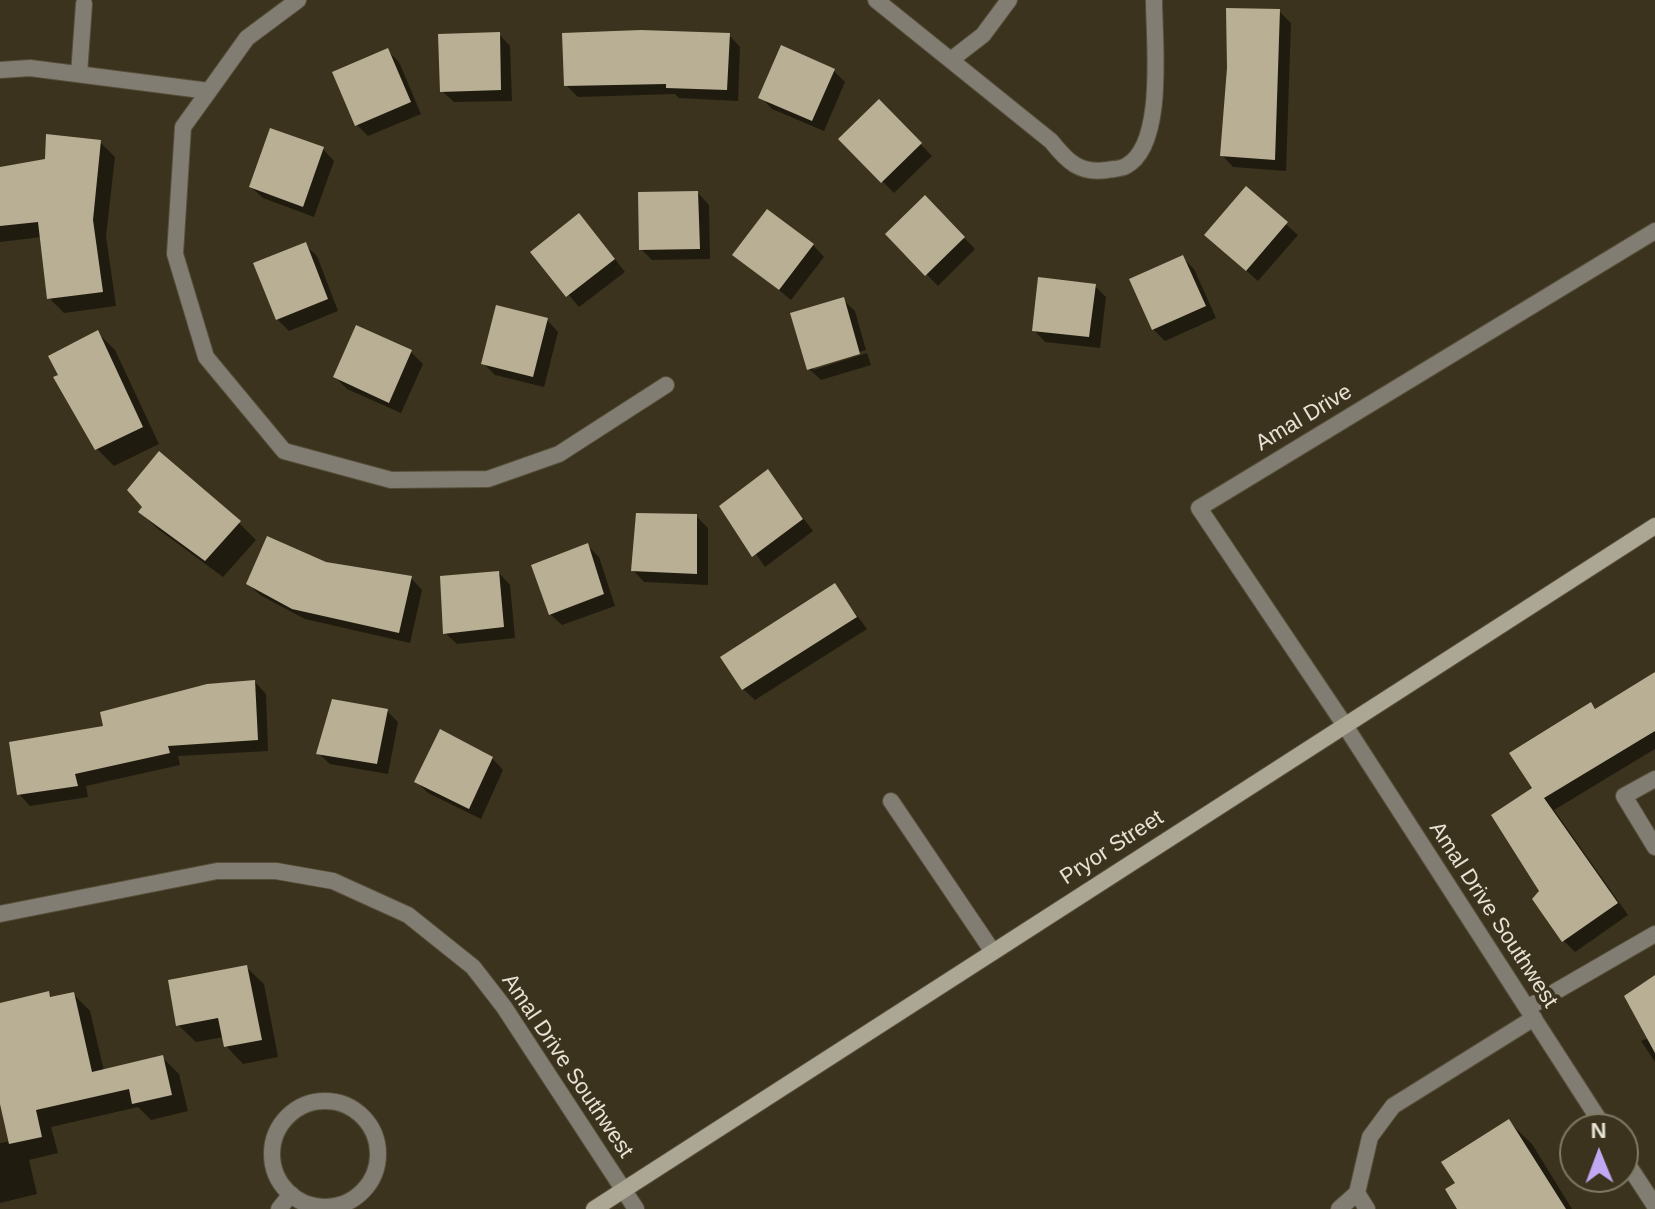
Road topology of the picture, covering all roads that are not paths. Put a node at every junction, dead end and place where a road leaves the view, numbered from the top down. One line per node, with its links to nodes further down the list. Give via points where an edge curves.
1 (298, 0): 9 (street, via 247,38)
2 (876, 0): 6 (street)
3 (1009, 0): 6 (street, via 983,35)
4 (1154, 0): 6 (street, via 1153,117 1145,147 1126,167 1095,172 1071,165 1051,141)
5 (84, 4): 8 (street)
6 (952, 59)
7 (0, 70): 8 (street)
8 (79, 74): 9 (street)
9 (209, 91): 11 (street, via 183,127 175,254 206,357 284,451 391,480 488,479 559,454)
10 (1655, 231): 13 (street, Amal Drive, via 1199,508)
11 (666, 385)
12 (1655, 526): 13 (main road, Pryor Street)
13 (1344, 724): 19 (main road, Pryor Street); 20 (street, Amal Drive Southwest)
14 (1655, 779): 16 (street, via 1624,796)
15 (891, 801): 19 (street)
16 (1655, 847)
17 (0, 914): 23 (street, Amal Drive Southwest, via 217,871 276,871 333,881 408,915 473,967)
18 (1655, 934): 20 (street)
19 (993, 952): 23 (main road, Pryor Street)
20 (1530, 1013): 21 (street, Amal Drive Southwest); 24 (street, via 1393,1106 1370,1137)
21 (1595, 1113)
22 (1639, 1182): 26 (street)
23 (624, 1191): 28 (main road, Pryor Street); 29 (street, Amal Drive Southwest)
24 (1357, 1193): 30 (street); 31 (street)
25 (291, 1194): 25 (street, via 281,1187 271,1164 276,1130 301,1105 336,1100 350,1105 374,1129 379,1149 372,1181 337,1207 307,1206); 27 (street)
26 (1655, 1206)
27 (279, 1209)
28 (594, 1209)
29 (636, 1209)
30 (1339, 1209)
31 (1367, 1209)

